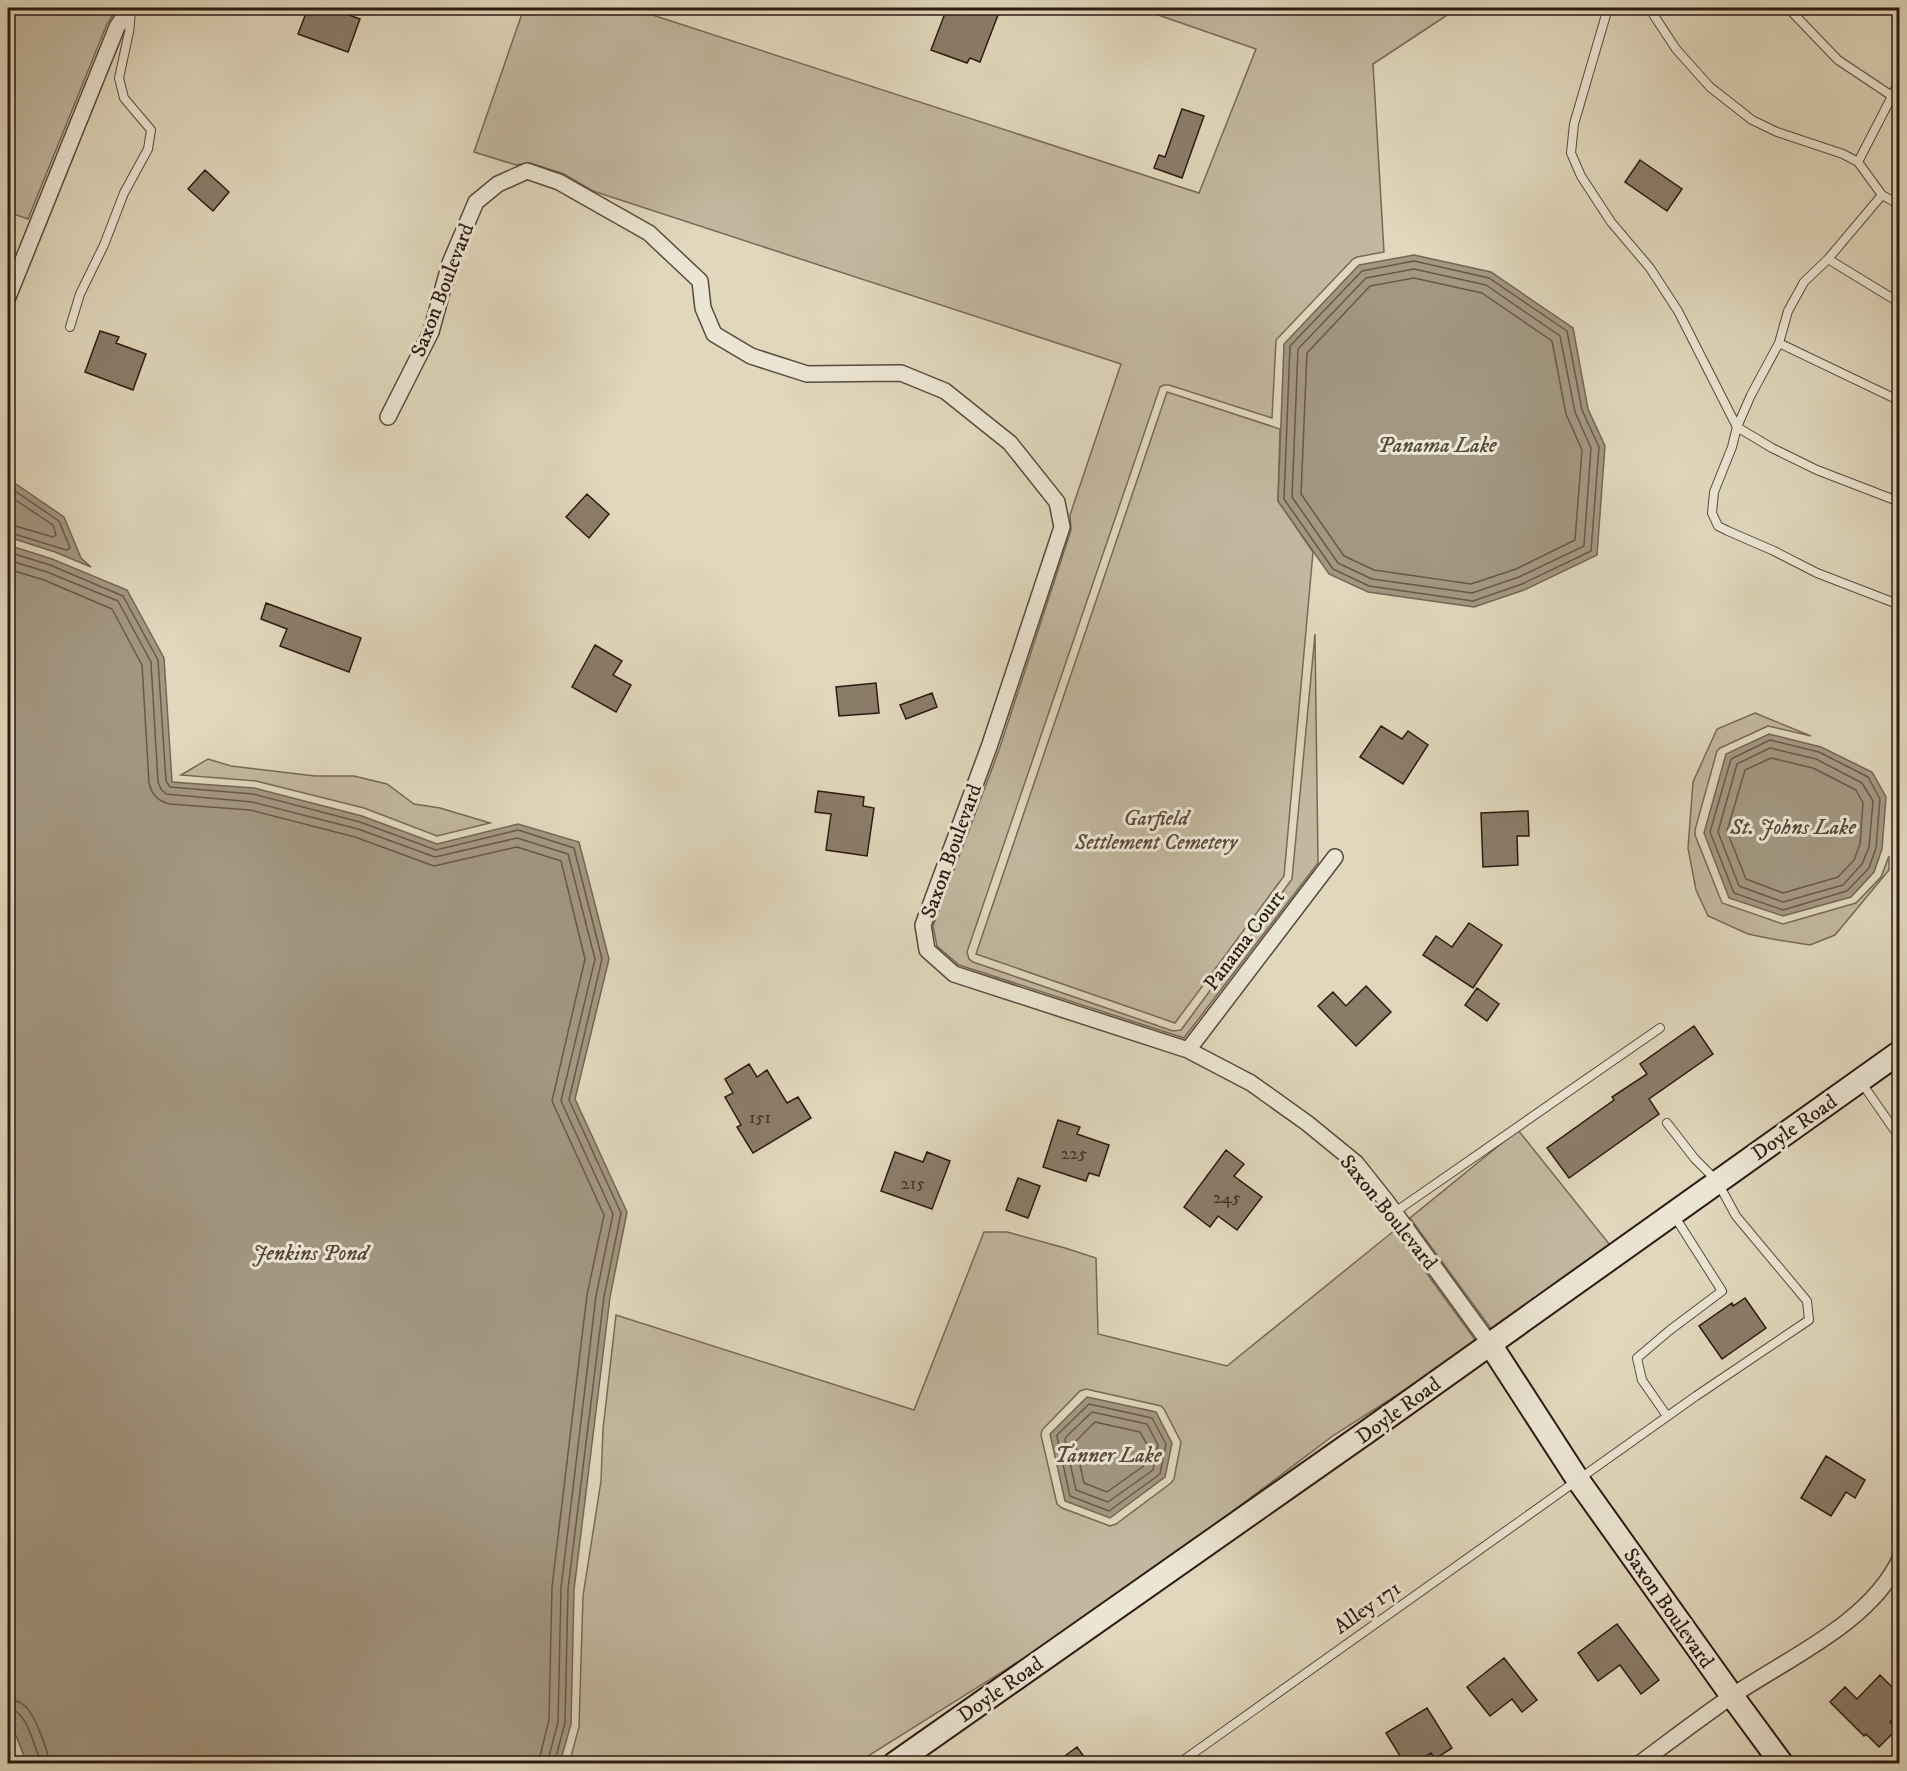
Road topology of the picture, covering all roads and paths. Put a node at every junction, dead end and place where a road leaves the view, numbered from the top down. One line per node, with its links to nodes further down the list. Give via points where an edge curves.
1 (130, 8): 11 (street, via 117,27); 13 (lane, via 119,78 124,98 151,130 148,148 124,193 80,294)
2 (1608, 8): 17 (lane, via 1574,124 1571,153 1611,222 1650,268 1678,311)
3 (1648, 8): 7 (lane, via 1676,49 1710,87 1752,120)
4 (1788, 8): 6 (lane, via 1838,60)
5 (1899, 79): 6 (lane)
6 (1896, 98): 7 (lane)
7 (1858, 162): 8 (lane)
8 (1882, 195): 9 (lane); 10 (lane)
9 (1899, 205)
10 (1828, 259): 12 (lane); 14 (lane, via 1804,282 1788,311)
11 (8, 297)
12 (1899, 303)
13 (70, 327)
14 (1779, 343): 15 (lane); 17 (lane)
15 (1899, 401)
16 (388, 417): 22 (street, Saxon Boulevard, via 431,332 450,263 476,202 498,184 527,171 559,182 649,233 700,281 704,308 714,334 751,356 807,374 901,373 945,391 1010,443 1057,502 1062,527 989,747 923,925 927,950 954,974)
17 (1737, 427): 18 (lane, via 1817,470); 19 (lane, via 1714,492 1712,513 1718,526 1817,573)
18 (1899, 502)
19 (1899, 605)
20 (1335, 857): 22 (street, Panama Court)
21 (1660, 1028): 28 (lane)
22 (1188, 1050): 28 (street, Saxon Boulevard, via 1251,1083 1307,1123 1356,1163)
23 (1899, 1052): 24 (main road, Doyle Road)
24 (1860, 1080): 26 (lane); 27 (main road, Doyle Road)
25 (1667, 1123): 27 (lane)
26 (1899, 1138)
27 (1717, 1181): 29 (main road, Doyle Road); 31 (lane, Alley 171, via 1736,1216 1807,1301 1809,1320)
28 (1395, 1212): 30 (street, Saxon Boulevard)
29 (1672, 1213): 30 (main road, Doyle Road); 31 (lane, via 1722,1291 1637,1358 1642,1380)
30 (1490, 1344): 32 (main road, Saxon Boulevard); 35 (main road, Doyle Road)
31 (1667, 1416): 32 (lane, Alley 171)
32 (1578, 1480): 34 (main road, Saxon Boulevard); 36 (lane, Alley 171)
33 (1899, 1559): 34 (street, via 1875,1598 1840,1628)
34 (1732, 1696): 37 (street); 38 (main road, Saxon Boulevard)
35 (894, 1764)
36 (1178, 1764)
37 (1639, 1764)
38 (1782, 1764)

